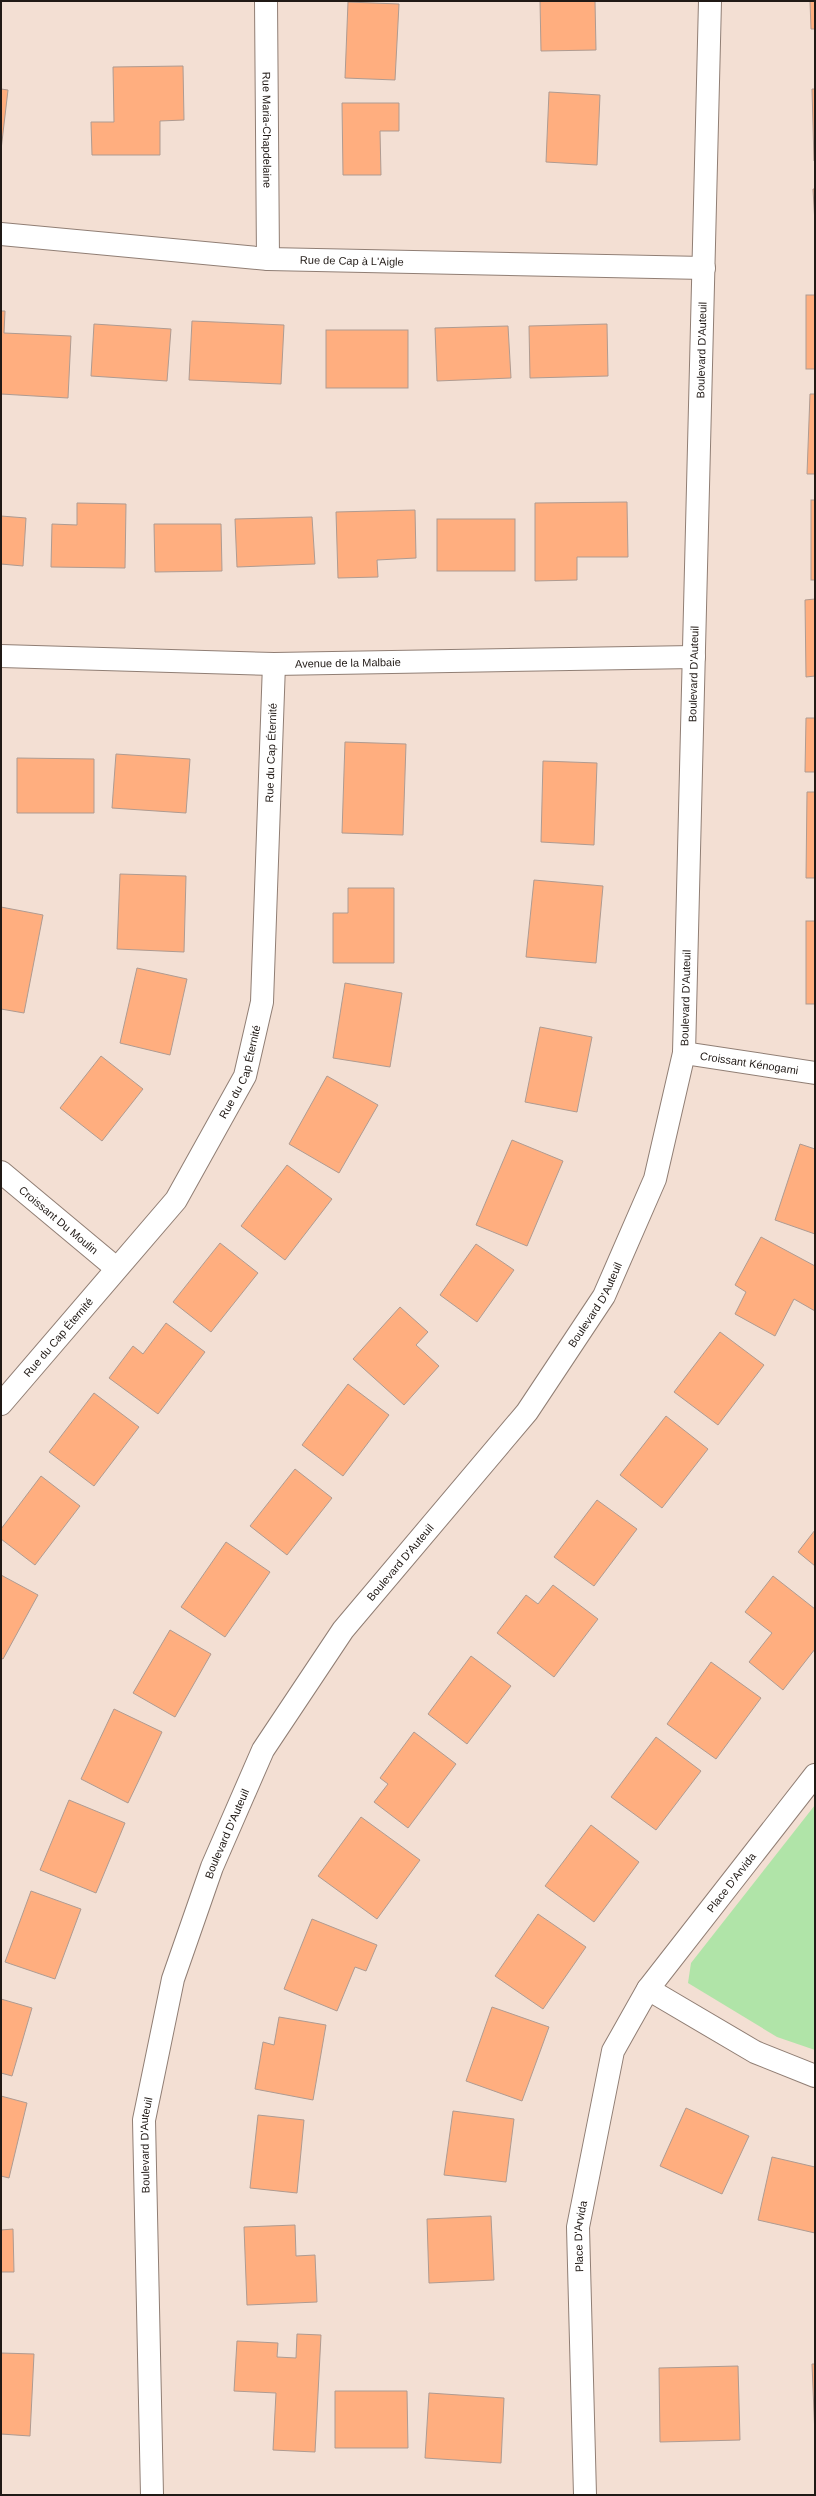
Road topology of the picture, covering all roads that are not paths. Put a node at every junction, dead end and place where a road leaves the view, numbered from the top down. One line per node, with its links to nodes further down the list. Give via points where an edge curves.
1 (266, 1): 4 (street, Rue Maria-Chapdelaine)
2 (710, 1): 5 (street, Boulevard D'Auteuil)
3 (1, 234): 4 (street, Rue de Cap à L'Aigle)
4 (268, 259): 5 (street, Rue de Cap à L'Aigle)
5 (704, 268): 7 (street, Boulevard D'Auteuil)
6 (1, 656): 8 (street, Avenue de la Malbaie)
7 (694, 657): 8 (street, Avenue de la Malbaie); 9 (street, Boulevard D'Auteuil)
8 (274, 664): 12 (street, Rue du Cap Éternité, via 262,1002 245,1076 176,1200)
9 (684, 1053): 10 (street, Croissant Kénogami); 17 (street, Boulevard D'Auteuil, via 654,1179 604,1296 527,1412 343,1630 263,1750 212,1867 173,1979 144,2120)
10 (815, 1073)
11 (1, 1172): 12 (street, Croissant Du Moulin)
12 (116, 1268): 13 (street, Rue du Cap Éternité)
13 (1, 1404)
14 (815, 1775): 15 (street, Place D'Arvida)
15 (648, 1990): 16 (street, via 755,2052); 18 (street, Place D'Arvida, via 613,2051 578,2227)
16 (815, 2076)
17 (152, 2495)
18 (585, 2495)

